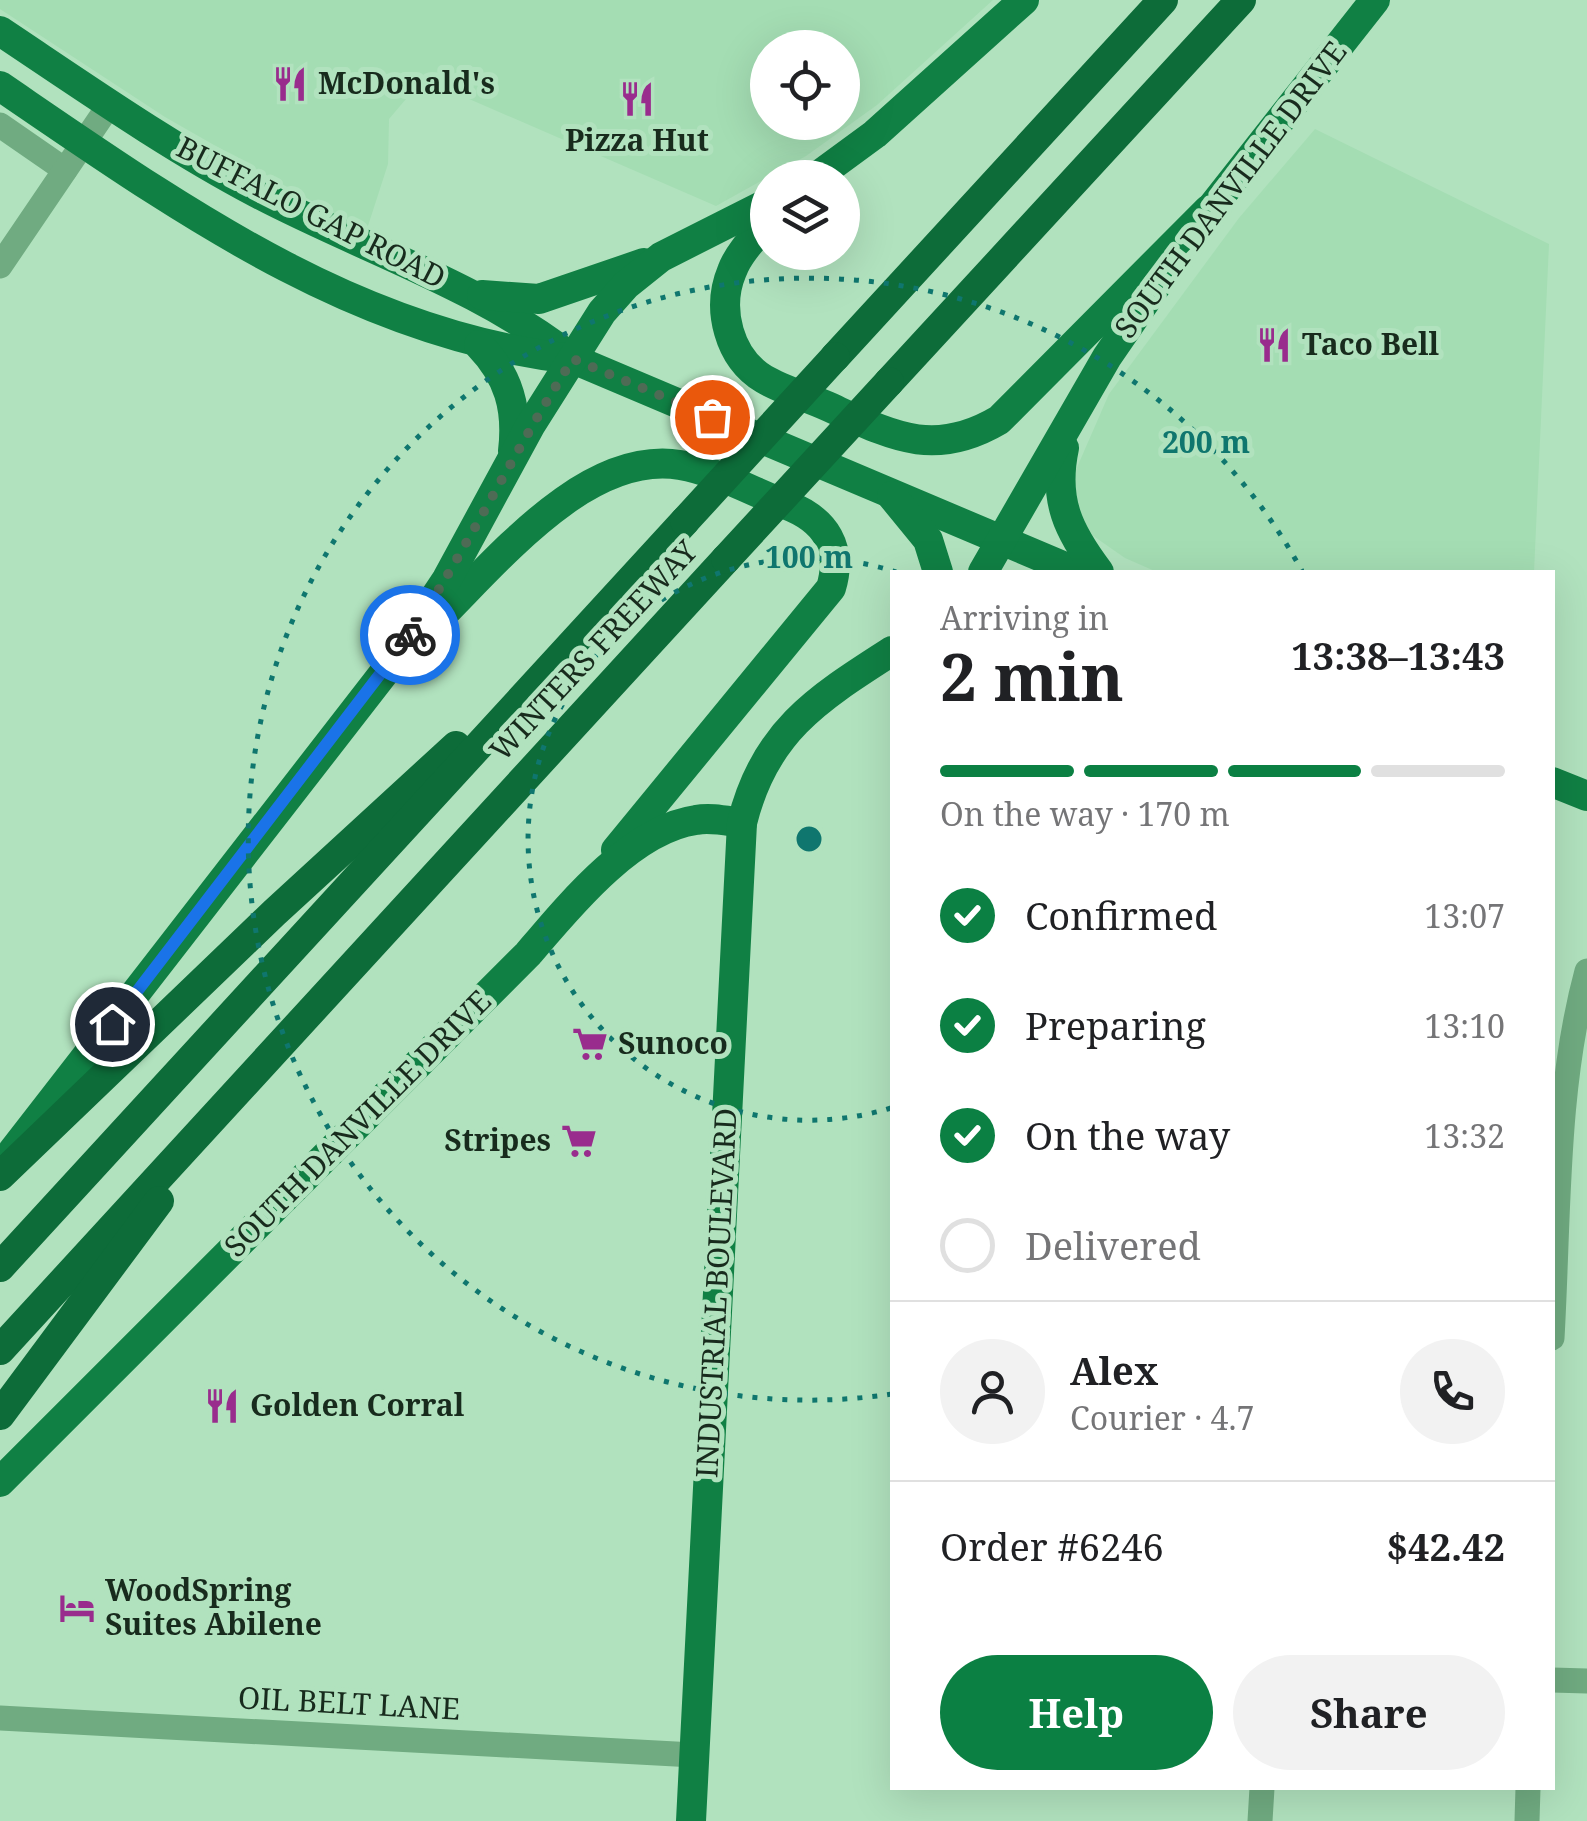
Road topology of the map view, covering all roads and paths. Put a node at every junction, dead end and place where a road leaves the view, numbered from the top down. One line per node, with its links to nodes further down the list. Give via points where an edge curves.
1 (1024, 0): 12 (main road)
2 (1163, 0): 30 (highway, WINTERS FREEWAY, bridge)
3 (1241, 0): 10 (highway, WINTERS FREEWAY)
4 (1260, 0): 10 (highway)
5 (1375, 0): 14 (main road, SOUTH DANVILLE DRIVE)
6 (0, 30): 8 (main road, BUFFALO GAP ROAD)
7 (0, 86): 11 (main road, BUFFALO GAP ROAD)
8 (110, 104): 11 (street); 19 (main road, BUFFALO GAP ROAD, via 253,191)
9 (0, 125): 13 (street)
10 (1111, 140): 38 (highway, WINTERS FREEWAY, bridge)
11 (84, 143): 13 (street); 20 (main road, BUFFALO GAP ROAD, via 262,255 363,304)
12 (840, 160)
13 (65, 170): 18 (street)
14 (1208, 210): 16 (main road, via 999,420 957,439 916,442 762,378 736,355 726,288); 22 (main road, SOUTH DANVILLE DRIVE, via 1107,357)
15 (750, 213): 17 (main road)
16 (750, 243)
17 (661, 257): 19 (main road, via 539,300); 21 (main road, via 602,312)
18 (0, 266)
19 (469, 294): 21 (main road, BUFFALO GAP ROAD, via 540,332)
20 (480, 345): 21 (main road, BUFFALO GAP ROAD); 23 (main road, via 500,367 512,400)
21 (573, 359): 23 (main road); 24 (main road, BUFFALO GAP ROAD)
22 (1068, 427): 25 (main road, SOUTH DANVILLE DRIVE); 29 (main road, via 1058,494 1068,530)
23 (512, 461): 32 (main road)
24 (886, 490): 25 (main road, BUFFALO GAP ROAD); 26 (main road, via 928,540)
25 (1005, 540): 27 (main road); 28 (main road, BUFFALO GAP ROAD)
26 (937, 570)
27 (984, 570)
28 (1072, 570)
29 (1098, 570)
30 (606, 609): 40 (highway, via 274,912); 41 (highway, WINTERS FREEWAY)
31 (890, 652): 35 (main road, INDUSTRIAL BOULEVARD, via 792,724 759,770)
32 (387, 669): 36 (main road, via 545,518 615,470 693,468 798,510 824,530 836,572 821,604); 39 (main road)
33 (1555, 783): 34 (main road)
34 (1587, 796)
35 (742, 824): 36 (main road, SOUTH DANVILLE DRIVE, via 708,819 672,826); 49 (main road, INDUSTRIAL BOULEVARD)
36 (582, 891): 45 (main road, SOUTH DANVILLE DRIVE, via 528,954)
37 (1587, 971): 42 (street, via 1566,1093)
38 (248, 1080): 43 (highway, WINTERS FREEWAY); 44 (highway)
39 (0, 1168)
40 (0, 1176)
41 (0, 1267)
42 (1555, 1286)
43 (0, 1350)
44 (0, 1415)
45 (0, 1482)
46 (1555, 1680): 47 (street)
47 (1587, 1681)
48 (0, 1718): 49 (street, OIL BELT LANE)
49 (694, 1755): 52 (main road, INDUSTRIAL BOULEVARD)
50 (1262, 1790): 53 (street)
51 (1528, 1790): 54 (street)
52 (691, 1821)
53 (1260, 1821)
54 (1527, 1821)

